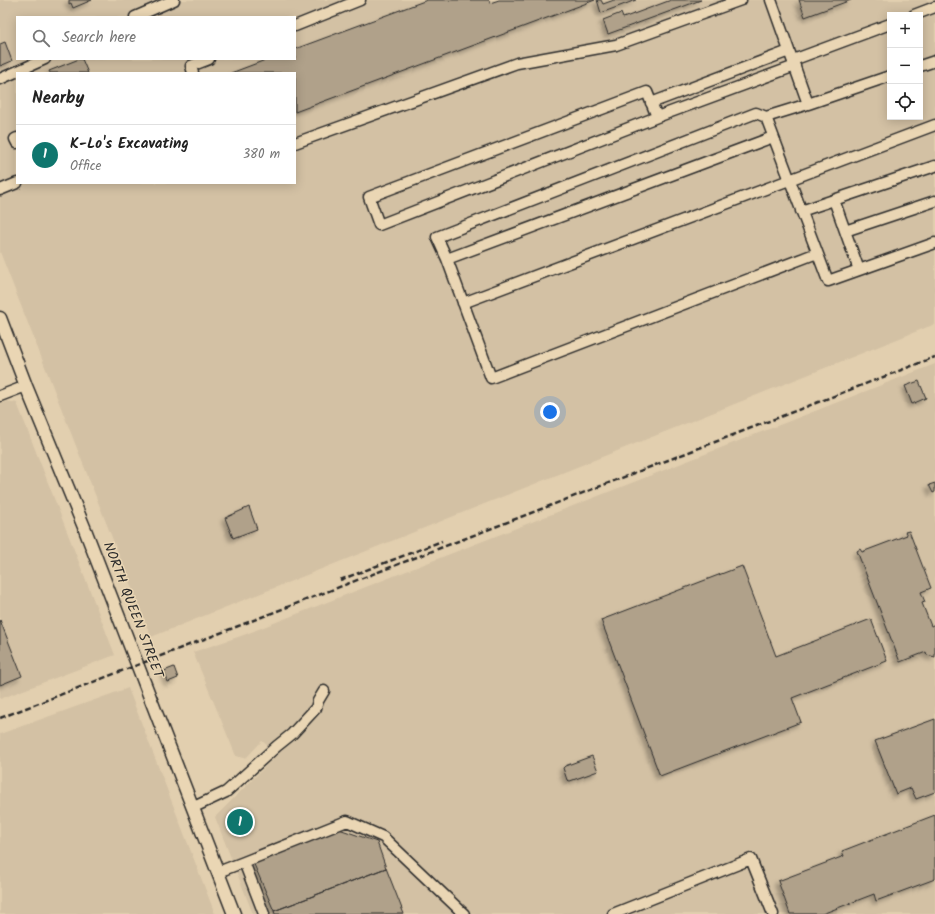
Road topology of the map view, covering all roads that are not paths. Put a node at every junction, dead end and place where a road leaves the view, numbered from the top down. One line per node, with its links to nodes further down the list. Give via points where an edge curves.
1 (174, 0): 7 (street)
2 (360, 0): 9 (street)
3 (741, 0): 24 (street, via 616,45 517,63)
4 (771, 0): 10 (street)
5 (935, 7): 6 (street)
6 (922, 12)
7 (137, 16)
8 (887, 25): 10 (street)
9 (296, 26)
10 (792, 59): 18 (street); 19 (street); 20 (street)
11 (43, 60): 17 (street)
12 (206, 60): 15 (street, via 191,66)
13 (935, 61): 14 (street)
14 (923, 65)
15 (193, 72)
16 (887, 77): 19 (street)
17 (0, 79)
18 (651, 103): 20 (street); 20 (street, via 647,92 369,197 379,225)
19 (808, 104): 21 (street)
20 (657, 117)
21 (766, 117): 23 (street); 35 (street, via 756,114 437,237)
22 (935, 125): 26 (street)
23 (773, 137): 26 (street); 35 (street)
24 (296, 143)
25 (935, 166): 29 (street)
26 (789, 179): 31 (street); 37 (street)
27 (16, 183): 28 (street)
28 (0, 190)
29 (834, 200): 31 (street); 32 (street)
30 (935, 200): 32 (street)
31 (801, 211): 34 (street)
32 (845, 231): 36 (street)
33 (935, 243): 36 (street)
34 (817, 253): 36 (street, via 828,281); 37 (street, via 491,378)
35 (447, 259): 37 (street)
36 (859, 270)
37 (463, 302)
38 (0, 318): 39 (main road, NORTH QUEEN STREET)
39 (26, 386): 40 (street); 42 (main road, NORTH QUEEN STREET)
40 (0, 396)
41 (324, 691): 42 (street, via 318,701 310,704 277,746 226,792)
42 (194, 807): 44 (main road, NORTH QUEEN STREET)
43 (244, 862): 44 (street); 46 (street); 47 (street, via 347,820 383,837)
44 (218, 872): 45 (main road, NORTH QUEEN STREET)
45 (234, 914)
46 (264, 914)
47 (464, 914)
48 (613, 914): 49 (street, via 751,859)
49 (773, 914)

